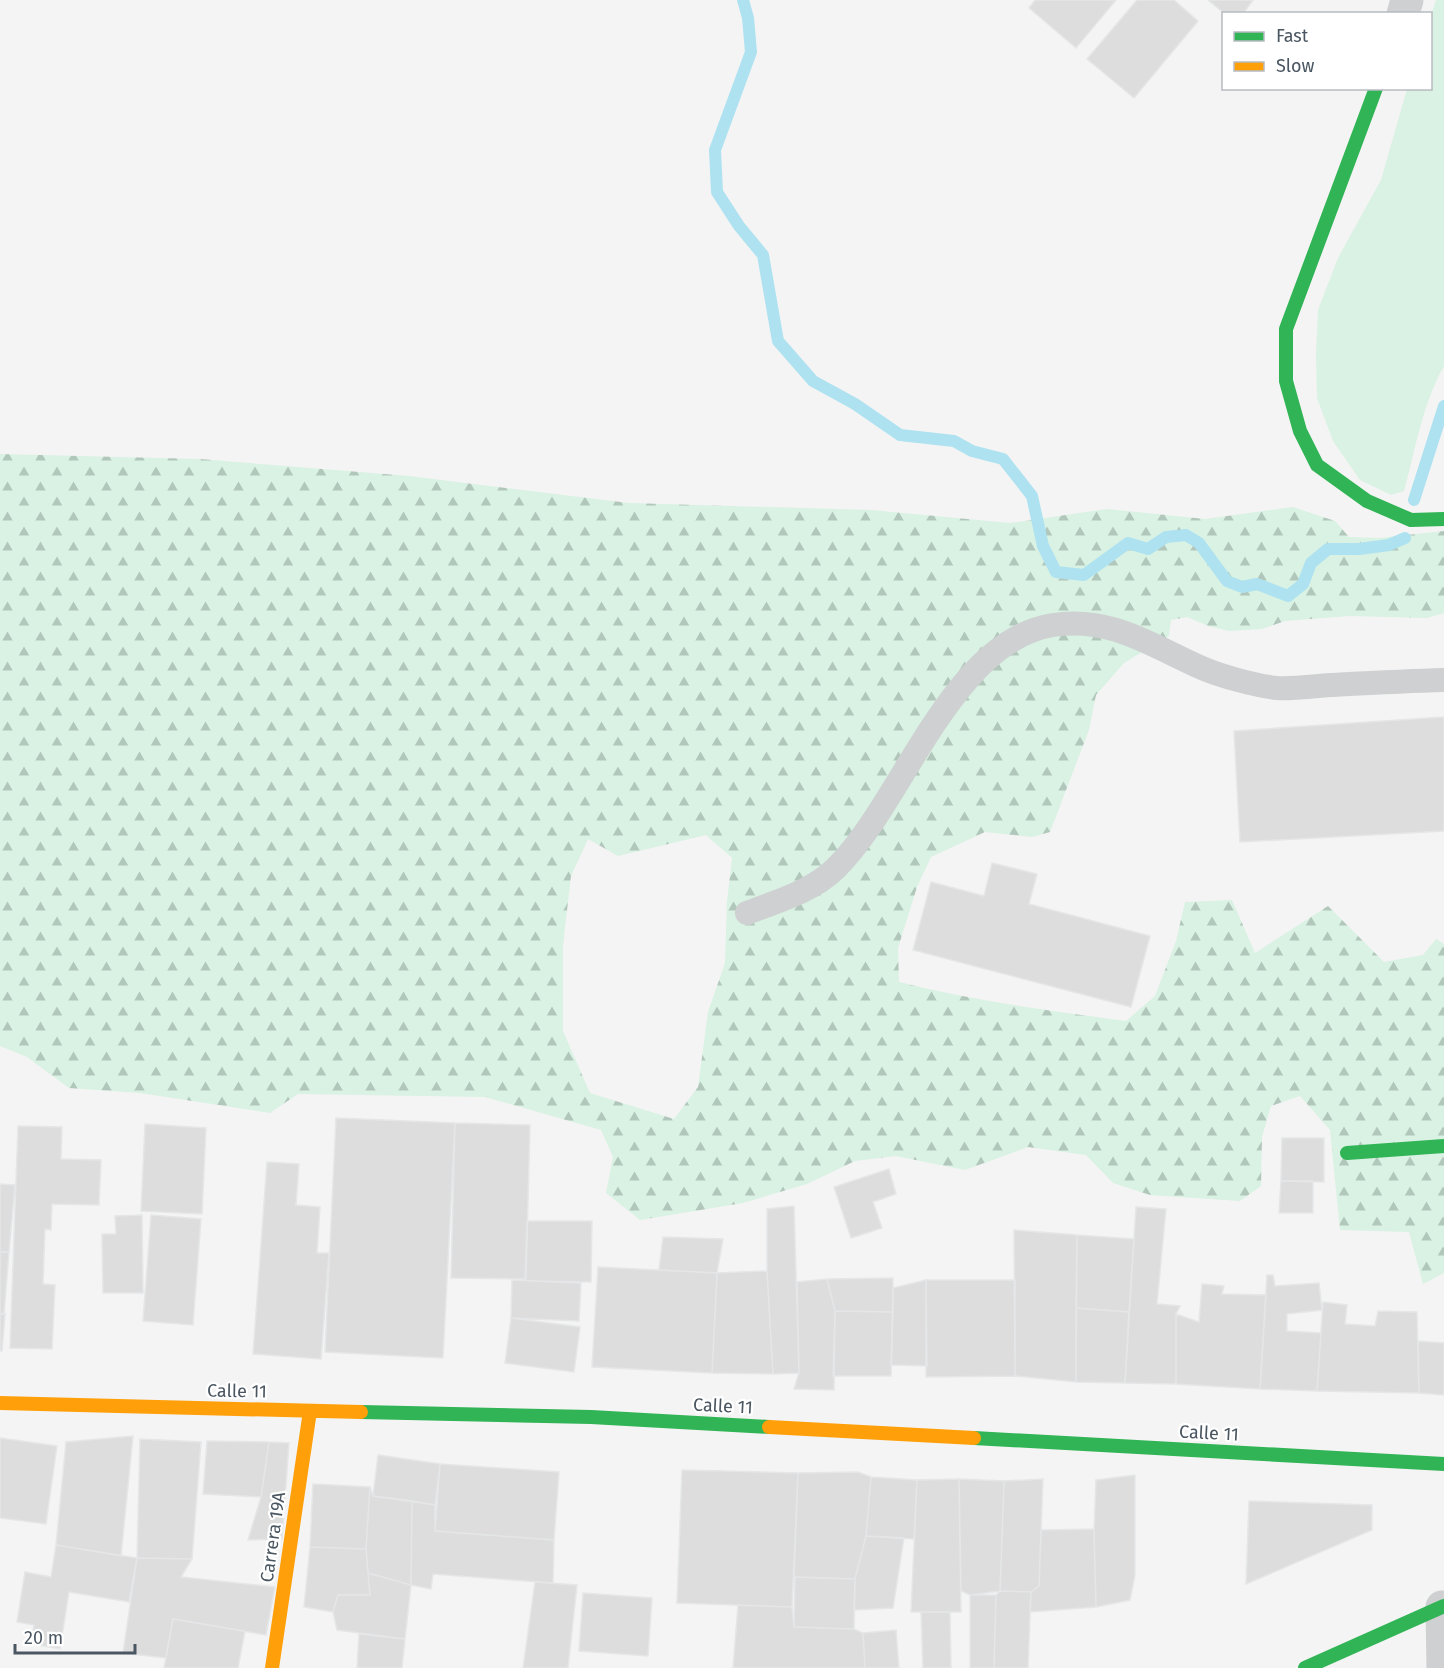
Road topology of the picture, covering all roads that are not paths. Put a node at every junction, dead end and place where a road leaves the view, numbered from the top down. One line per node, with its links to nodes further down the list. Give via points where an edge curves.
1 (1375, 90): 2 (street, via 1286,329 1286,381 1300,431 1317,465 1366,501 1411,519)
2 (1444, 519)
3 (1444, 680): 4 (lane, via 1276,688 1205,670 1132,633 1095,623 1053,626 1022,635 981,664 957,692 860,842 835,869 817,885)
4 (747, 913)
5 (1444, 1146): 6 (street)
6 (1347, 1153)
7 (0, 1403): 8 (street, Calle 11)
8 (310, 1411): 9 (street, Calle 11, via 591,1417); 11 (street, Carrera 19A)
9 (1444, 1464)
10 (1443, 1607): 12 (street); 13 (street)
11 (272, 1668)
12 (1305, 1668)
13 (1443, 1668)

